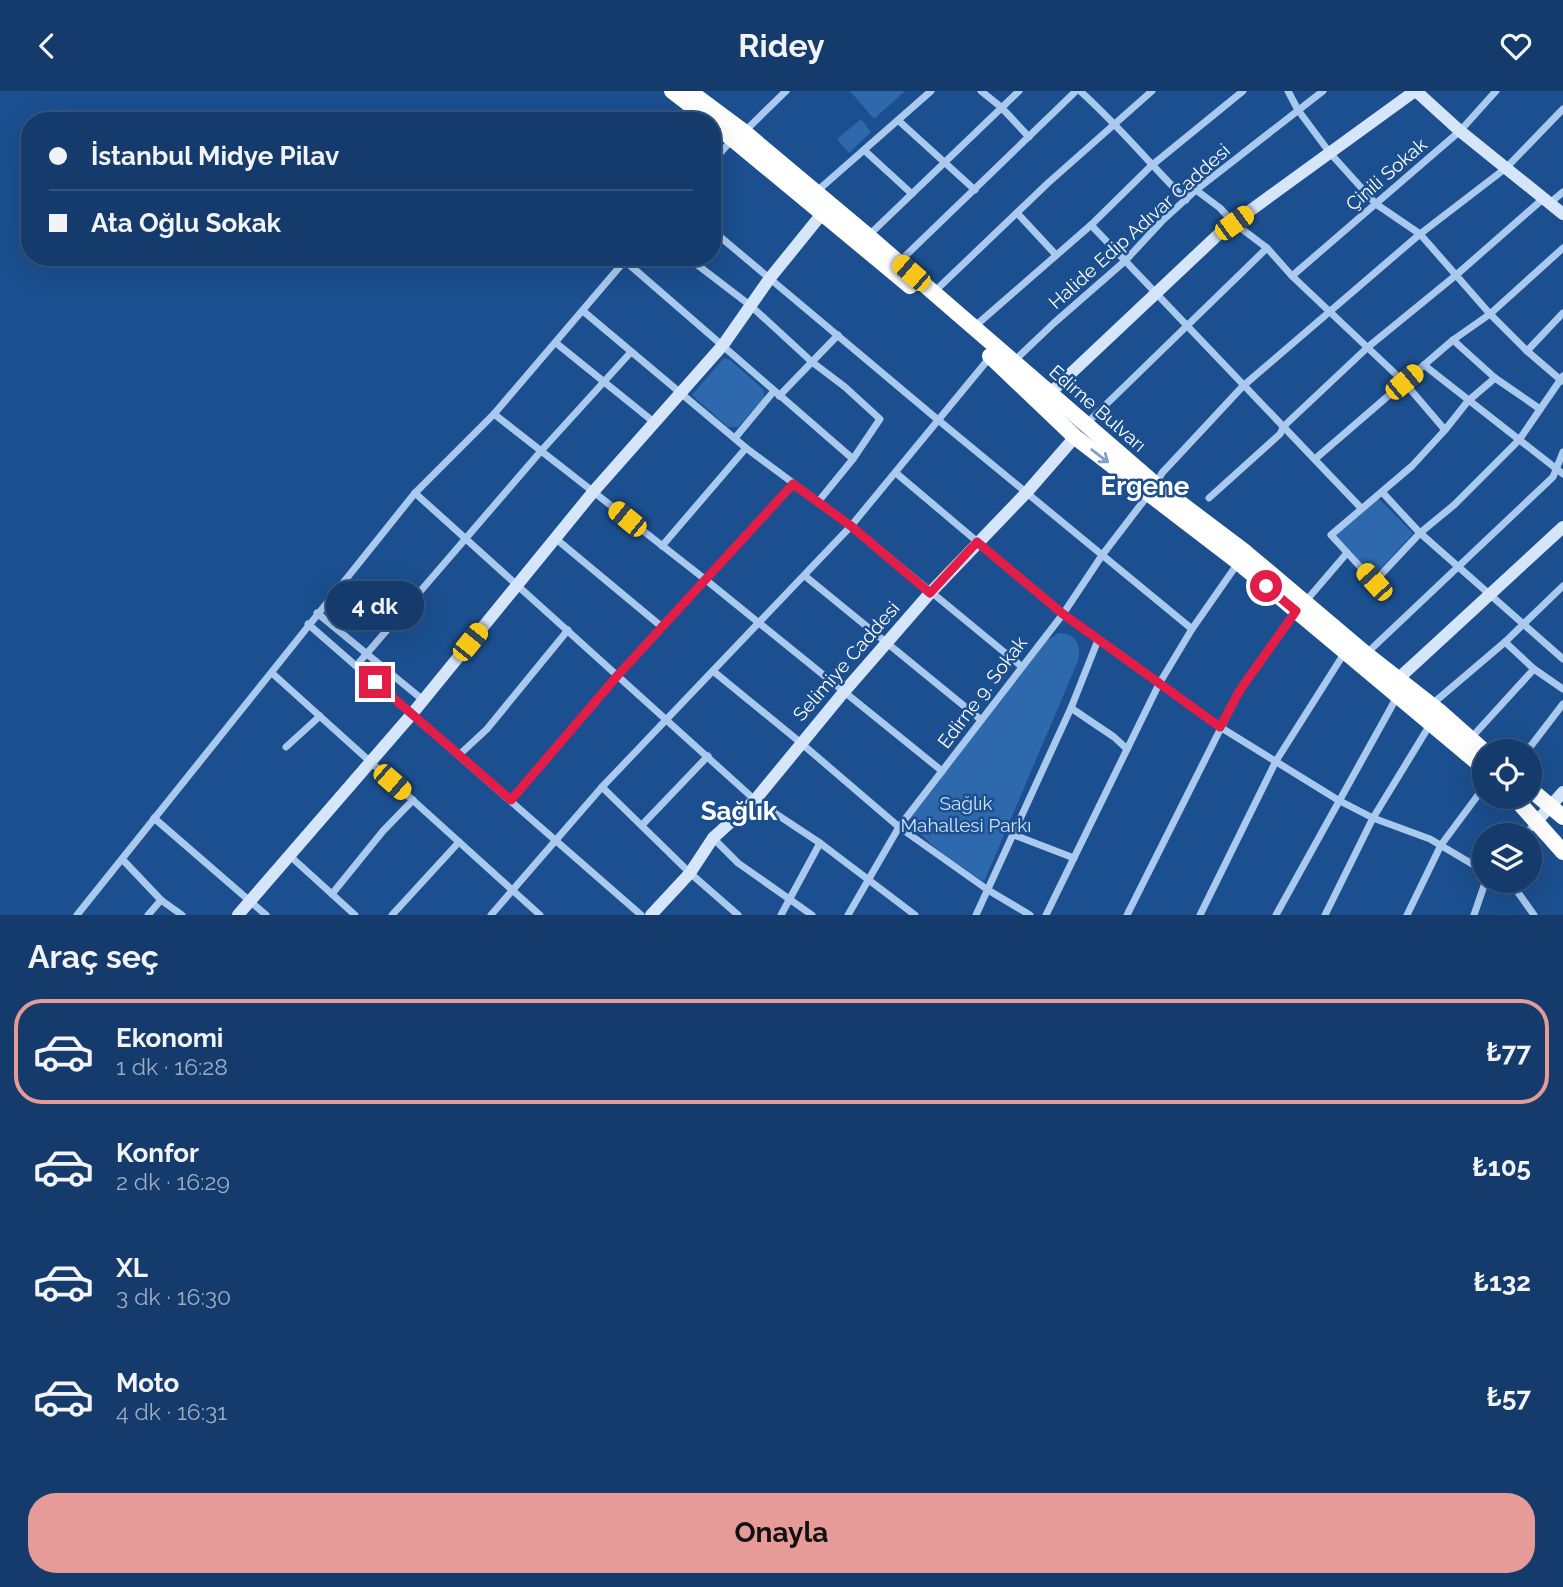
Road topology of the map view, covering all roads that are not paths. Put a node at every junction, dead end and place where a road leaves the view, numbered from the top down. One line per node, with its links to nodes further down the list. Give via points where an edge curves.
1 (672, 91): 17 (highway, Edirne Bulvarı)
2 (786, 91): 24 (street)
3 (931, 91): 20 (street)
4 (981, 91): 14 (street)
5 (1019, 91): 14 (street)
6 (1078, 91): 21 (street); 25 (street)
7 (1152, 91): 21 (street)
8 (1243, 91): 30 (street)
9 (1288, 91): 16 (street)
10 (1323, 91): 16 (street, Halide Edip Adıvar Caddesi)
11 (1415, 91): 23 (street); 28 (street)
12 (1496, 91): 23 (street, Çinili Sokak)
13 (695, 93): 18 (highway, Edirne Bulvarı)
14 (1001, 107): 25 (street); 29 (street)
15 (1563, 109): 31 (street, Edirne 9. Sokak)
16 (1298, 110): 28 (street); 33 (street, Halide Edip Adıvar Caddesi)
17 (698, 112)
18 (714, 112)
19 (721, 119): 24 (highway, Edirne Bulvarı)
20 (899, 121): 26 (street); 29 (street)
21 (1115, 123): 30 (street); 40 (street)
22 (721, 127): 24 (highway, Edirne Bulvarı)
23 (1460, 131): 31 (street); 39 (street, Çinili Sokak)
24 (738, 136): 27 (street); 35 (highway, Edirne Bulvarı); 42 (highway, Edirne Bulvarı)
25 (1029, 137): 32 (street)
26 (864, 150): 35 (street); 36 (street)
27 (721, 153)
28 (1330, 153): 39 (street); 43 (street)
29 (944, 161): 32 (street); 36 (street)
30 (1151, 166): 37 (street); 44 (street)
31 (1506, 168): 38 (street); 45 (street, Edirne 9. Sokak)
32 (975, 190): 52 (street)
33 (1196, 190): 37 (street, Halide Edip Adıvar Caddesi); 43 (street)
34 (1563, 191): 38 (street)
35 (815, 193): 46 (highway, Edirne Bulvarı)
36 (912, 194): 46 (street)
37 (1186, 200): 51 (street, Halide Edip Adıvar Caddesi)
38 (1547, 201): 41 (street); 56 (street)
39 (1376, 204): 45 (street); 57 (street, Çinili Sokak)
40 (1017, 213): 50 (street); 59 (street)
41 (1563, 213)
42 (821, 215): 58 (street); 75 (highway, Edirne Bulvarı)
43 (1234, 223): 48 (street); 60 (street)
44 (1091, 225): 50 (street); 51 (street)
45 (1420, 233): 56 (street); 63 (street, Edirne 9. Sokak)
46 (868, 236): 52 (highway, Edirne Bulvarı)
47 (721, 237): 58 (street)
48 (1267, 248): 57 (street); 66 (street)
49 (1563, 248): 65 (street)
50 (1056, 255): 67 (street)
51 (1125, 261): 60 (street); 77 (street, Halide Edip Adıvar Caddesi)
52 (898, 263): 59 (highway, Edirne Bulvarı)
53 (621, 266): 62 (street)
54 (635, 266): 71 (street)
55 (699, 266): 61 (street)
56 (1455, 276): 65 (street); 72 (street)
57 (1292, 277): 63 (street)
58 (771, 278): 61 (street); 68 (street)
59 (934, 293): 67 (highway, Edirne Bulvarı)
60 (1156, 295): 66 (street); 86 (street)
61 (751, 306): 71 (street); 76 (street)
62 (583, 311): 70 (street); 74 (street)
63 (1329, 312): 72 (street); 83 (street, Edirne 9. Sokak)
64 (1563, 313): 73 (street)
65 (1490, 314): 69 (street); 73 (street)
66 (1187, 326): 83 (street); 94 (street)
67 (974, 327): 77 (highway, Edirne Bulvarı)
68 (838, 335): 76 (street); 90 (street)
69 (1453, 340): 78 (street); 79 (street)
70 (556, 343): 82 (street); 89 (street)
71 (723, 345): 84 (street); 85 (street)
72 (1368, 347): 81 (street); 92 (street)
73 (1527, 351): 80 (street)
74 (631, 352): 82 (street); 84 (street)
75 (991, 356): 90 (street); 94 (highway, Edirne Bulvarı)
76 (812, 362): 85 (street); 100 (street, via 880,419)
77 (1013, 362): 86 (highway, Edirne Bulvarı)
78 (1424, 365): 81 (street); 87 (street)
79 (1495, 378): 87 (street); 88 (street)
80 (1562, 379): 88 (street)
81 (1404, 382): 93 (street); 101 (street)
82 (605, 383): 91 (street); 98 (street)
83 (1243, 386): 92 (street); 106 (street, Edirne 9. Sokak)
84 (681, 394): 91 (street); 95 (street)
85 (777, 394): 95 (street); 100 (street)
86 (1049, 394): 94 (highway, Edirne Bulvarı)
87 (1468, 401): 93 (street); 96 (street)
88 (1540, 409): 96 (street)
89 (494, 414): 98 (street); 110 (street)
90 (937, 419): 103 (street); 108 (street)
91 (655, 423): 107 (street)
92 (1284, 426): 101 (street); 111 (street)
93 (1445, 430): 109 (street)
94 (1080, 431): 106 (highway, Edirne Bulvarı); 108 (street, Selimiye Caddesi)
95 (734, 438): 97 (street)
96 (1519, 440): 102 (street); 116 (street)
97 (746, 448): 105 (street); 120 (street)
98 (541, 451): 107 (street); 117 (street)
99 (1563, 452): 102 (street)
100 (853, 459): 112 (street)
101 (1315, 459): 113 (street)
102 (1555, 468): 104 (street); 124 (street, via 1553,477)
103 (896, 473): 114 (street); 119 (street)
104 (1563, 474)
105 (793, 484): 112 (street); 126 (street)
106 (1152, 489): 122 (street, Edirne 9. Sokak); 123 (highway, Edirne Bulvarı); 133 (highway, Edirne Bulvarı, via 1235,544)
107 (593, 492): 118 (street); 120 (street)
108 (1027, 492): 119 (street, Selimiye Caddesi); 122 (street)
109 (1382, 492): 113 (street); 116 (street)
110 (415, 493): 117 (street); 134 (street)
111 (1209, 498)
112 (818, 502): 114 (street)
113 (1361, 508): 121 (street, via 1331,535)
114 (851, 526): 125 (street); 129 (street)
115 (1563, 527): 130 (street)
116 (1420, 533): 121 (street, via 1374,582); 124 (street)
117 (466, 538): 127 (street); 147 (street)
118 (555, 538): 127 (street); 139 (street)
119 (977, 542): 129 (street, Selimiye Caddesi); 135 (street)
120 (662, 546): 126 (street)
121 (1347, 553): 133 (street)
122 (1103, 554): 135 (street, Edirne 9. Sokak); 140 (street)
123 (1238, 562): 133 (highway, Edirne Bulvarı); 140 (street)
124 (1460, 567): 130 (street); 146 (street)
125 (805, 576): 136 (street); 144 (street)
126 (706, 580): 136 (street); 139 (street)
127 (517, 584): 141 (street); 159 (street)
128 (1563, 586): 131 (street)
129 (930, 593): 144 (street, Selimiye Caddesi); 150 (street)
130 (1489, 593): 138 (street); 156 (street)
131 (1555, 593): 132 (street); 138 (street)
132 (1563, 600)
133 (1301, 606): 145 (highway, Edirne Bulvarı); 146 (highway, Edirne Bulvarı); 168 (street, via 1240,690)
134 (317, 613): 137 (street); 147 (street)
135 (1063, 614): 142 (street); 150 (street, Edirne 9. Sokak)
136 (759, 623): 152 (street); 158 (street)
137 (308, 624): 149 (street); 153 (street)
138 (1523, 624): 143 (street); 148 (street)
139 (662, 627): 154 (street)
140 (1192, 629): 155 (street)
141 (568, 630): 154 (street); 174 (street, via 487,729)
142 (1098, 640): 155 (street); 162 (street)
143 (1505, 642): 151 (street); 161 (street)
144 (887, 645): 158 (street, Selimiye Caddesi); 165 (street)
145 (1346, 650): 156 (highway, Edirne Bulvarı); 177 (street)
146 (1366, 654): 156 (highway, Edirne Bulvarı)
147 (366, 655): 149 (street); 159 (street)
148 (1563, 659)
149 (356, 666): 163 (street)
150 (1021, 666): 165 (street, Edirne 9. Sokak)
151 (1534, 669): 157 (street); 169 (street)
152 (713, 671): 166 (street); 171 (street)
153 (272, 673): 164 (street); 190 (street)
154 (618, 675): 166 (street); 183 (street)
155 (1159, 684): 168 (street); 173 (street)
156 (1399, 687): 161 (highway, Edirne Bulvarı); 167 (highway, Edirne Bulvarı); 185 (street)
157 (1563, 689)
158 (843, 693): 171 (street, Selimiye Caddesi); 179 (street)
159 (422, 700): 163 (street)
160 (1563, 704): 170 (street)
161 (1431, 705): 169 (highway, Edirne Bulvarı)
162 (1071, 708): 173 (street); 195 (street)
163 (412, 714): 174 (street); 178 (street)
164 (320, 716): 172 (street); 178 (street)
165 (980, 719): 179 (street, Edirne 9. Sokak)
166 (666, 720): 175 (street); 180 (street)
167 (1431, 722): 176 (highway, Edirne Bulvarı); 191 (street)
168 (1220, 727): 177 (street); 235 (street)
169 (1470, 739)
170 (1536, 739)
171 (801, 743): 184 (street, Selimiye Caddesi); 194 (street)
172 (286, 747)
173 (1127, 749): 203 (street)
174 (459, 755): 183 (street)
175 (708, 756): 184 (street); 193 (street)
176 (1472, 758)
177 (1276, 761): 185 (street); 236 (street)
178 (371, 763): 182 (street); 202 (street)
179 (942, 771): 194 (street, Edirne 9. Sokak)
180 (602, 787): 193 (street); 197 (street)
181 (1563, 792): 189 (street)
182 (413, 800): 198 (street); 212 (street)
183 (511, 800): 197 (street)
184 (755, 800): 196 (street, Selimiye Caddesi); 199 (street)
185 (1338, 800): 191 (street); 237 (street)
186 (1542, 800): 189 (highway)
187 (1472, 803): 200 (street)
188 (1525, 809): 192 (highway)
189 (1556, 812): 192 (street)
190 (154, 818): 204 (street); 215 (street)
191 (1373, 818): 200 (street); 238 (street)
192 (1537, 821): 201 (highway)
193 (642, 825): 206 (street)
194 (899, 827): 207 (street, Edirne 9. Sokak); 209 (street)
195 (1014, 835): 203 (street); 209 (street)
196 (713, 838): 206 (street, Selimiye Caddesi); 214 (street, via 738,863)
197 (556, 840): 208 (street); 225 (street)
198 (459, 842): 208 (street); 222 (street)
199 (820, 843): 207 (street); 214 (street)
200 (1441, 845): 205 (street); 239 (street)
201 (1563, 852)
202 (289, 855): 212 (street); 215 (street)
203 (1074, 857): 234 (street)
204 (123, 860): 213 (street); 216 (street)
205 (1472, 864)
206 (690, 873): 226 (street, Selimiye Caddesi); 227 (street)
207 (870, 880): 230 (street, Edirne 9. Sokak); 231 (street)
208 (512, 890): 223 (street); 224 (street)
209 (988, 890): 232 (street); 233 (street)
210 (1482, 893): 240 (street)
211 (1518, 893): 241 (street)
212 (332, 894): 221 (street)
213 (161, 899): 217 (street); 218 (street)
214 (789, 900): 228 (street); 229 (street)
215 (250, 902): 219 (street); 220 (street)
216 (77, 915)
217 (148, 915)
218 (182, 915)
219 (238, 915)
220 (266, 915)
221 (355, 915)
222 (392, 915)
223 (491, 915)
224 (540, 915)
225 (641, 915)
226 (651, 915)
227 (738, 915)
228 (780, 915)
229 (812, 915)
230 (848, 915)
231 (915, 915)
232 (976, 915)
233 (1030, 915)
234 (1046, 915)
235 (1127, 915)
236 (1200, 915)
237 (1276, 915)
238 (1325, 915)
239 (1407, 915)
240 (1474, 915)
241 (1534, 915)

